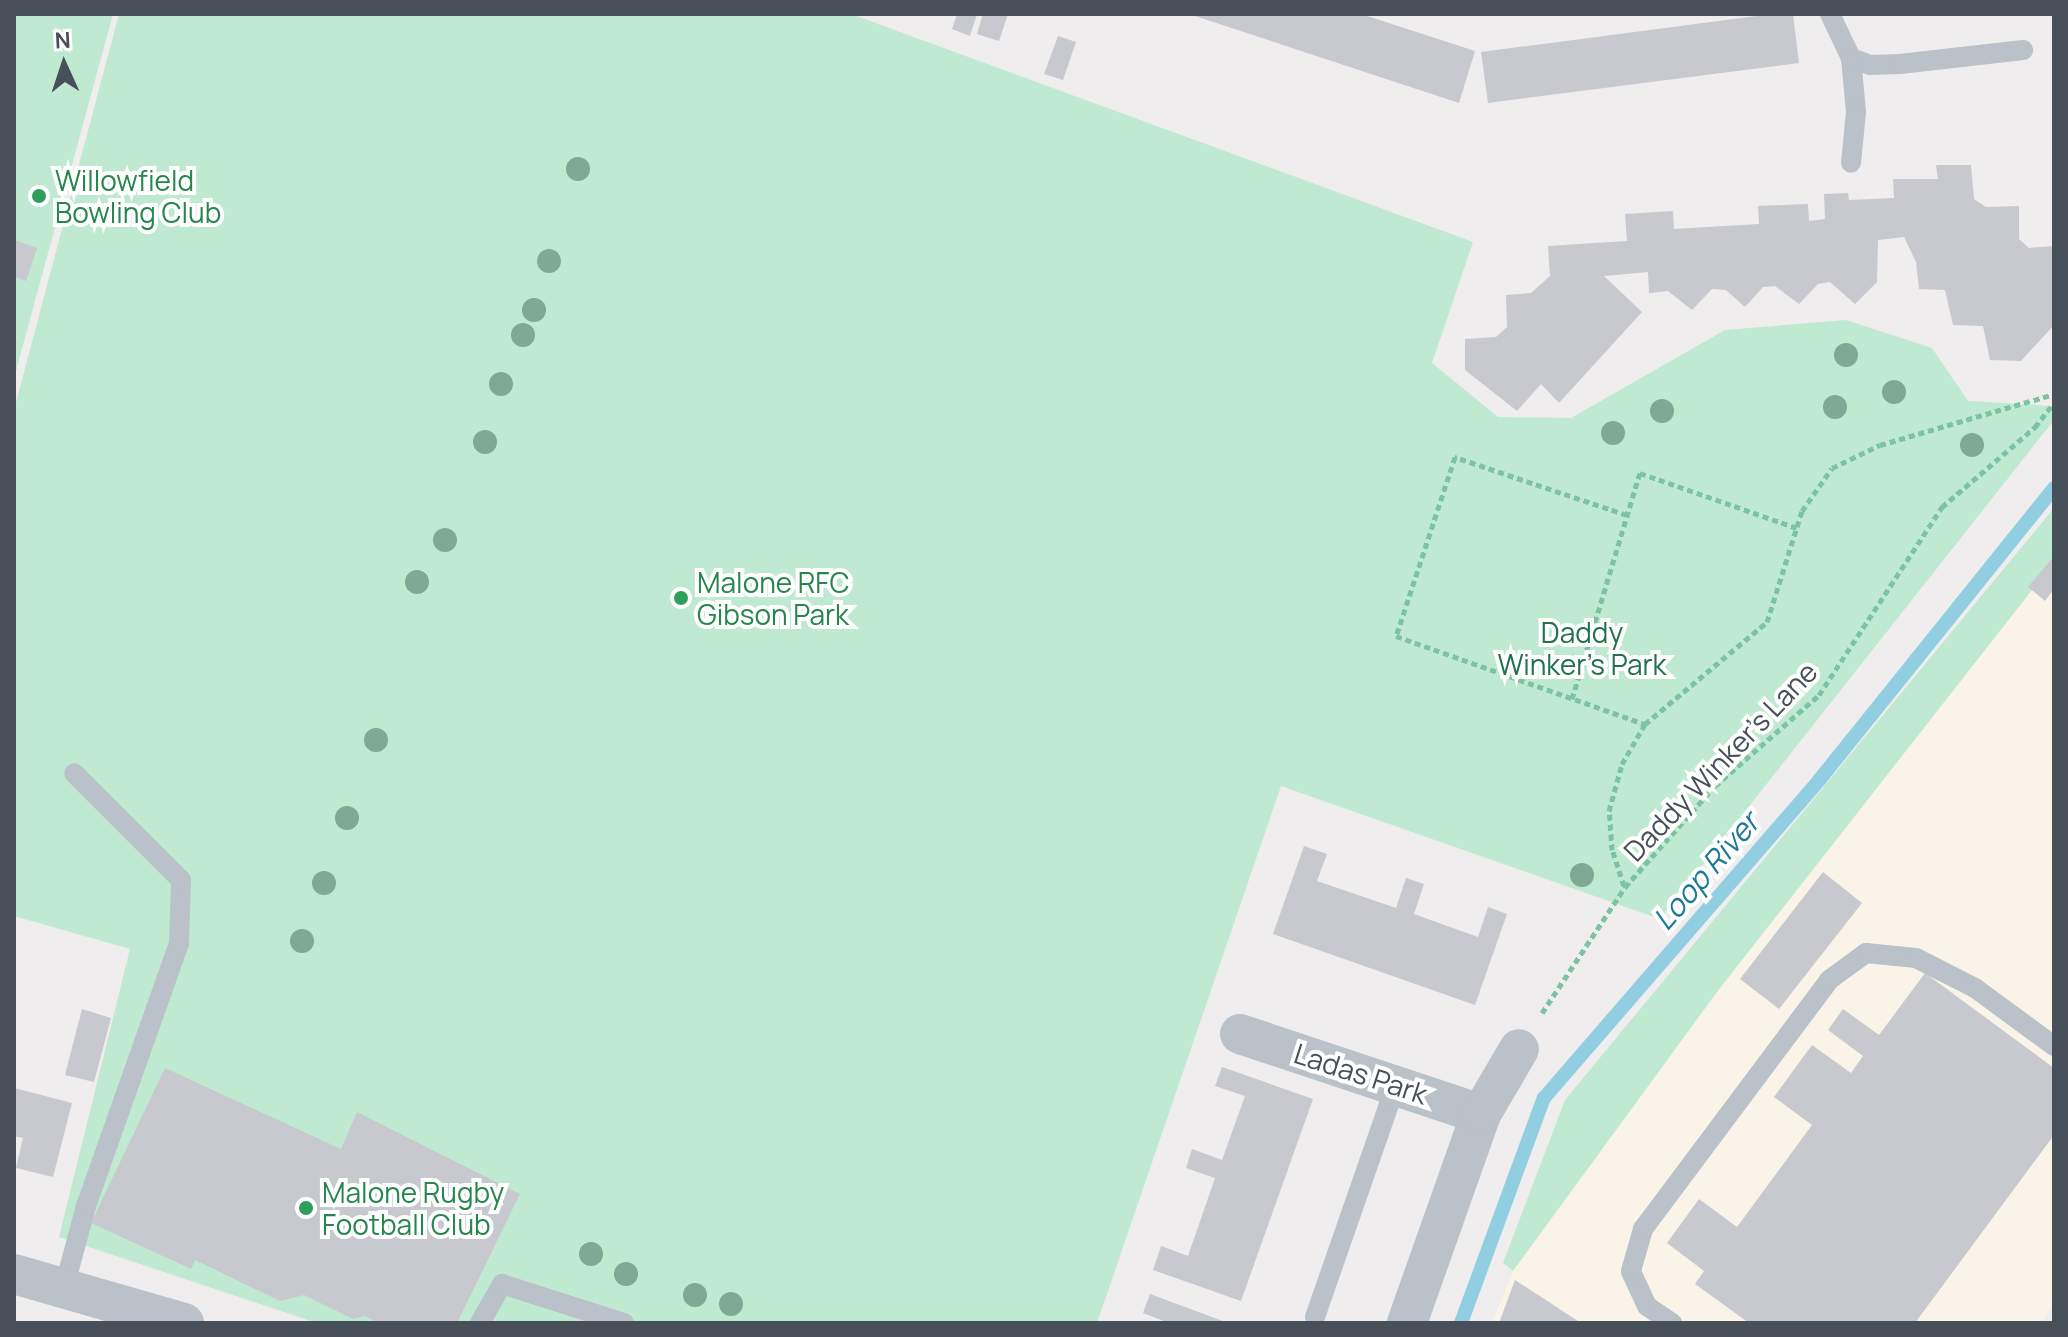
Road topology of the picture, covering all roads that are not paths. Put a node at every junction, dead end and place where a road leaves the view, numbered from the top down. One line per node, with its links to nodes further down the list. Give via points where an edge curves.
1 (1830, 14): 3 (lane)
2 (2023, 50): 3 (lane, via 1900,64 1870,65)
3 (1851, 58): 4 (lane, via 1856,112)
4 (1851, 163)
5 (74, 773): 12 (lane, via 181,880 179,944 86,1206)
6 (1240, 1034): 9 (street, Ladas Park)
7 (2054, 1046): 18 (lane, via 1975,988 1916,958 1866,953 1829,980 1643,1229 1631,1271 1647,1306)
8 (1519, 1049): 10 (street)
9 (1396, 1084): 10 (street, Ladas Park); 13 (lane)
10 (1481, 1114): 17 (street)
11 (14, 1274): 12 (street)
12 (64, 1288): 14 (street)
13 (1315, 1317)
14 (184, 1323)
15 (480, 1323): 16 (lane, via 502,1284)
16 (624, 1323)
17 (1407, 1323)
18 (1672, 1323)

